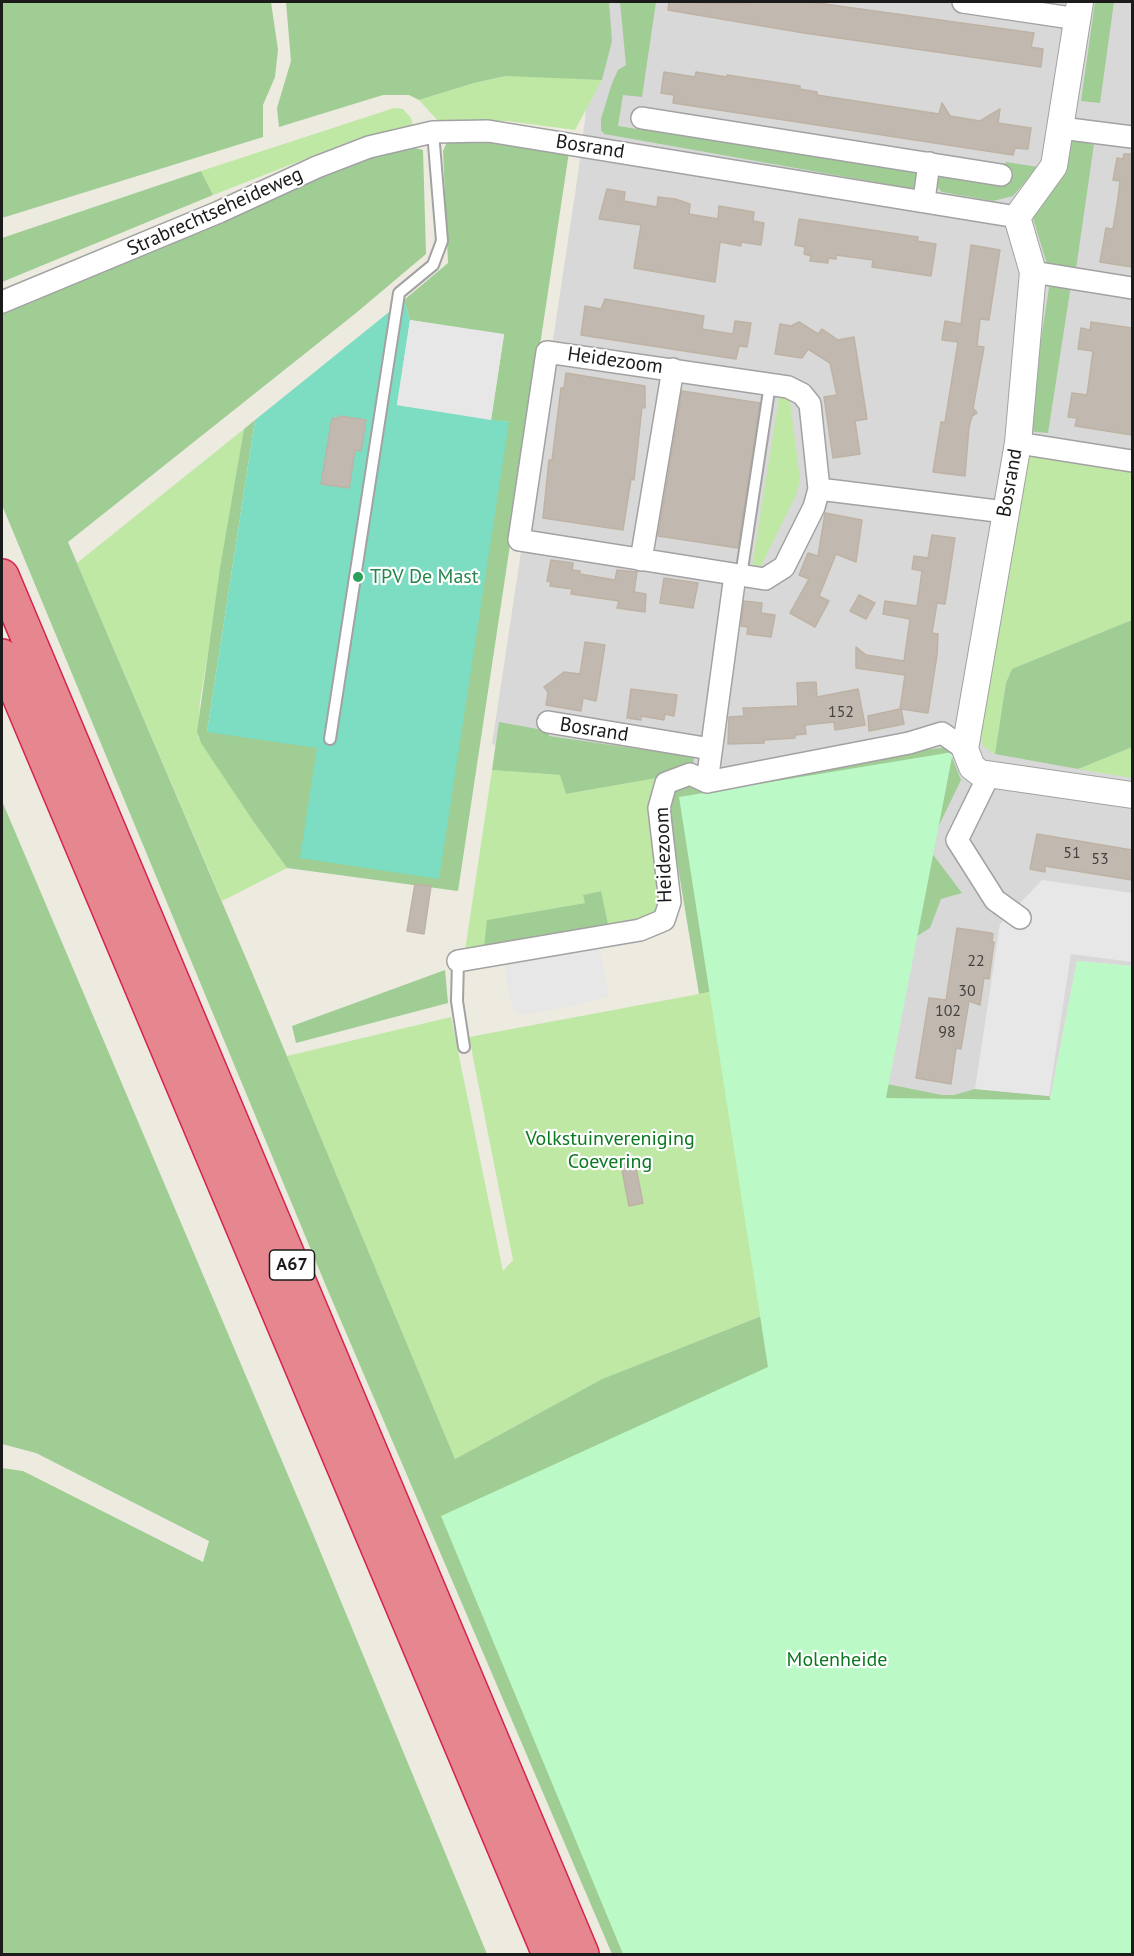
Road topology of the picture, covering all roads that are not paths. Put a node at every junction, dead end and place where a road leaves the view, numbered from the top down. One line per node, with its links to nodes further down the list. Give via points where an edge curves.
1 (963, 2): 2 (street)
2 (1079, 10): 4 (street)
3 (642, 118): 7 (street, Bosrand)
4 (1061, 128): 6 (street); 10 (street, via 1054,166)
5 (433, 132): 9 (street, Bosrand, via 488,131); 13 (street, Strabrechtseheideweg, via 369,147 317,167); 25 (lane, via 442,241 433,265 399,293)
6 (1132, 138)
7 (929, 163): 8 (street, Bosrand); 9 (street)
8 (1001, 175)
9 (924, 200): 10 (street, Bosrand)
10 (1017, 217): 11 (street, Bosrand)
11 (1032, 272): 12 (street); 16 (street, Bosrand)
12 (1132, 288)
13 (4, 301)
14 (673, 369): 15 (street, Heidezoom); 20 (street, Heidezoom); 20 (street, Heidezoom, via 547,352 519,540)
15 (770, 384): 18 (street, Heidezoom, via 788,387 802,394 810,404); 22 (lane)
16 (1018, 443): 17 (street); 19 (street, Bosrand)
17 (1132, 461)
18 (819, 489): 19 (street); 22 (street, Heidezoom, via 784,567 765,579)
19 (1005, 512): 27 (street, Bosrand)
20 (641, 560): 22 (street, Heidezoom)
21 (2, 576): 35 (highway, A67)
22 (738, 576): 26 (street)
23 (2, 656): 34 (highway, A67)
24 (548, 722): 26 (street, Bosrand)
25 (330, 739)
26 (711, 749): 29 (street)
27 (965, 749): 28 (street, via 972,767); 29 (street, via 942,733 909,743)
28 (989, 775): 30 (street); 31 (street, via 957,840 995,900)
29 (707, 782): 32 (street, Heidezoom, via 690,774 666,783 659,808 670,902 664,920 640,930)
30 (1132, 795)
31 (1020, 918)
32 (458, 962): 33 (lane, Heidezoom, via 457,1001)
33 (464, 1047)
34 (549, 1954)
35 (582, 1954)

